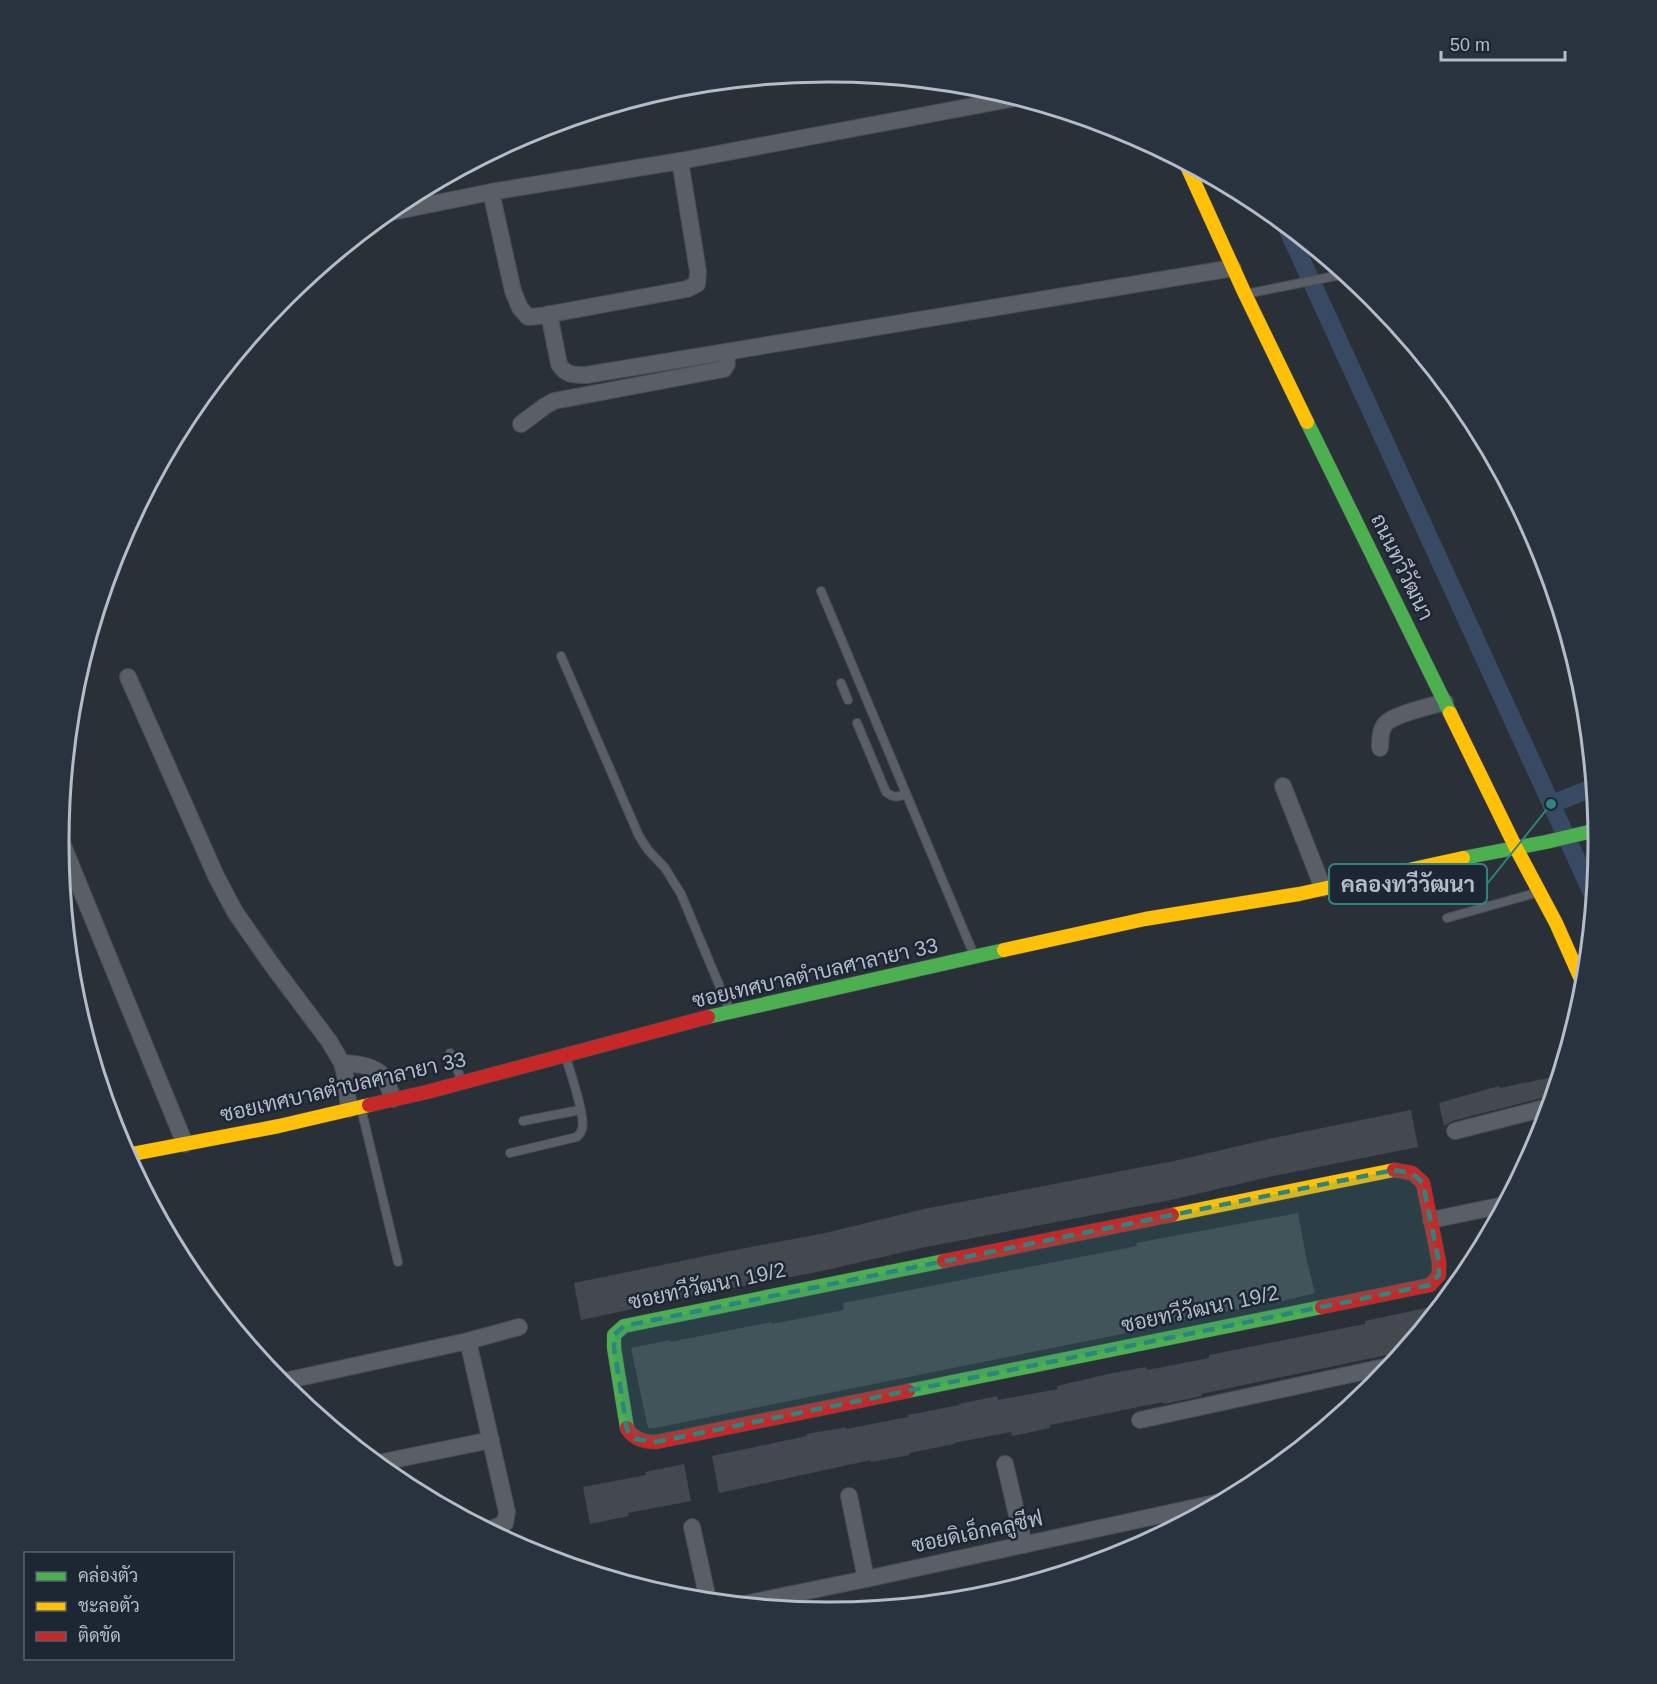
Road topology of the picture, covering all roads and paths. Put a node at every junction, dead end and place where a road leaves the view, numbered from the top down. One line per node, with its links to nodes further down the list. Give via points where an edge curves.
1 (997, 102): 2 (street)
2 (680, 160): 4 (street); 9 (street, via 697,284)
3 (1190, 175): 6 (street, ถนนทวีวัฒนา)
4 (490, 192): 5 (street); 9 (street, via 520,308 528,316)
5 (410, 208)
6 (1233, 268): 8 (street, ถนนทวีวัฒนา); 10 (street)
7 (1335, 276): 8 (lane)
8 (1245, 294): 17 (street, ถนนทวีวัฒนา)
9 (549, 314): 10 (street, via 559,364 571,375)
10 (726, 353): 11 (street, via 724,369 554,401)
11 (521, 424)
12 (821, 591): 21 (lane)
13 (561, 656): 30 (lane, via 639,836 681,894)
14 (128, 677): 33 (street, via 235,912)
15 (841, 683): 16 (lane)
16 (849, 700)
17 (1445, 702): 19 (street, via 1394,718 1384,725); 23 (street, ถนนทวีวัฒนา)
18 (857, 723): 21 (lane, via 886,792 897,797)
19 (1380, 748)
20 (1283, 786): 25 (street)
21 (906, 794): 28 (lane)
22 (1588, 832): 23 (street, ซอยเทศบาลตำบลศาลายา 33)
23 (1516, 848): 25 (street, ซอยเทศบาลตำบลศาลายา 33); 26 (street, ถนนทวีวัฒนา)
24 (70, 863): 41 (street)
25 (1323, 888): 28 (street, ซอยเทศบาลตำบลศาลายา 33, via 1145,920)
26 (1540, 892): 27 (lane); 29 (street, ถนนทวีวัฒนา)
27 (1447, 918)
28 (975, 958): 30 (street, ซอยเทศบาลตำบลศาลายา 33)
29 (1577, 970)
30 (730, 1011): 32 (street, ซอยเทศบาลตำบลศาลายา 33)
31 (450, 1053): 34 (lane)
32 (565, 1055): 34 (street, ซอยเทศบาลตำบลศาลายา 33); 37 (lane)
33 (342, 1063): 35 (street, via 374,1069 384,1077); 36 (street)
34 (462, 1082): 35 (street, ซอยเทศบาลตำบลศาลายา 33)
35 (393, 1099): 36 (street, ซอยเทศบาลตำบลศาลายา 33)
36 (355, 1108): 41 (street, ซอยเทศบาลตำบลศาลายา 33); 46 (lane)
37 (580, 1110): 39 (lane); 43 (lane, via 583,1125 577,1137)
38 (1539, 1110): 40 (street)
39 (523, 1121)
40 (1455, 1131)
41 (184, 1144): 42 (street, ซอยเทศบาลตำบลศาลายา 33)
42 (136, 1153)
43 (510, 1153)
44 (1495, 1206): 45 (street)
45 (1431, 1220): 45 (street, ซอยทวีวัฒนา 19/2, via 1439,1275 1430,1285 656,1442 635,1439 627,1430 614,1348 614,1335 624,1326 1394,1170 1412,1173 1423,1183)
46 (398, 1262)
47 (519, 1327): 48 (street)
48 (468, 1341): 50 (street); 52 (street)
49 (1376, 1369): 51 (street)
50 (292, 1379)
51 (1140, 1420)
52 (491, 1440): 53 (street); 57 (street, via 507,1512 506,1523)
53 (388, 1461)
54 (1005, 1464): 59 (street)
55 (849, 1496): 60 (street)
56 (1193, 1508): 59 (street, ซอยดิเอ็กคลูซีฟ)
57 (499, 1526)
58 (692, 1527): 61 (street)
59 (1024, 1545): 60 (street, ซอยดิเอ็กคลูซีฟ)
60 (866, 1579): 62 (street, ซอยดิเอ็กคลูซีฟ)
61 (706, 1591)
62 (769, 1599)

